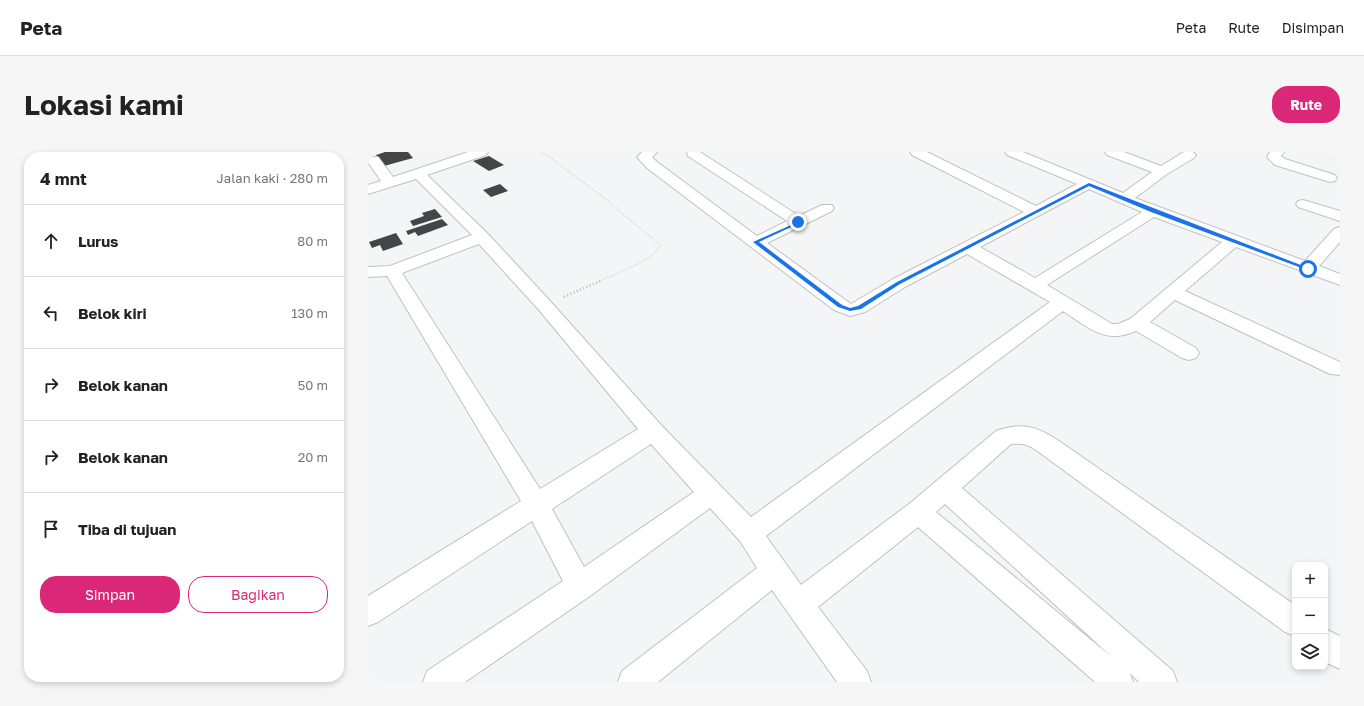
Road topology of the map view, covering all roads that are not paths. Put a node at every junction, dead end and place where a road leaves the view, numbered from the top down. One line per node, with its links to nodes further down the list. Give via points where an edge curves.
1 (478, 152): 11 (street)
2 (650, 152): 26 (street, via 644,157 649,163)
3 (917, 152): 20 (street)
4 (1012, 152): 14 (street)
5 (1112, 152): 10 (street)
6 (1277, 152): 12 (street, via 1274,157 1280,162)
7 (693, 153): 22 (street)
8 (1188, 155): 10 (street)
9 (373, 160): 13 (street)
10 (1162, 171): 16 (street)
11 (418, 173): 13 (street); 24 (street)
12 (1330, 178)
13 (390, 183): 15 (street)
14 (1089, 184): 16 (street); 20 (street)
15 (368, 190)
16 (1125, 199): 19 (street)
17 (1303, 204): 21 (street)
18 (827, 208): 22 (street)
19 (1153, 211): 25 (street); 32 (street)
20 (1036, 212): 27 (street)
21 (1340, 216)
22 (798, 222): 26 (street)
23 (1340, 232): 28 (street)
24 (482, 237): 29 (street); 38 (street)
25 (1233, 241): 28 (street); 33 (street)
26 (756, 242): 27 (street, via 840,306 850,310 860,308 899,283)
27 (967, 247): 32 (street)
28 (1308, 269): 31 (street)
29 (392, 271): 30 (street); 41 (street)
30 (368, 272)
31 (1340, 280)
32 (1035, 285): 34 (street)
33 (1173, 292): 35 (street); 37 (street)
34 (1061, 303): 35 (street, via 1110,332 1118,332); 43 (street)
35 (1137, 323): 36 (street)
36 (1189, 353)
37 (1337, 369)
38 (653, 431): 40 (street); 41 (street)
39 (945, 488): 42 (street); 48 (street, via 1004,437 1020,433 1035,437); 55 (street)
40 (712, 493): 43 (street); 45 (street)
41 (536, 504): 45 (street); 47 (street)
42 (918, 512): 46 (street); 54 (street)
43 (749, 533): 44 (street)
44 (774, 571): 46 (street); 53 (street)
45 (580, 586): 52 (street)
46 (798, 605): 51 (street)
47 (368, 612)
48 (1292, 620)
49 (1328, 646): 50 (street)
50 (1340, 654)
51 (854, 681)
52 (438, 682)
53 (633, 682)
54 (1118, 682)
55 (1162, 682)

